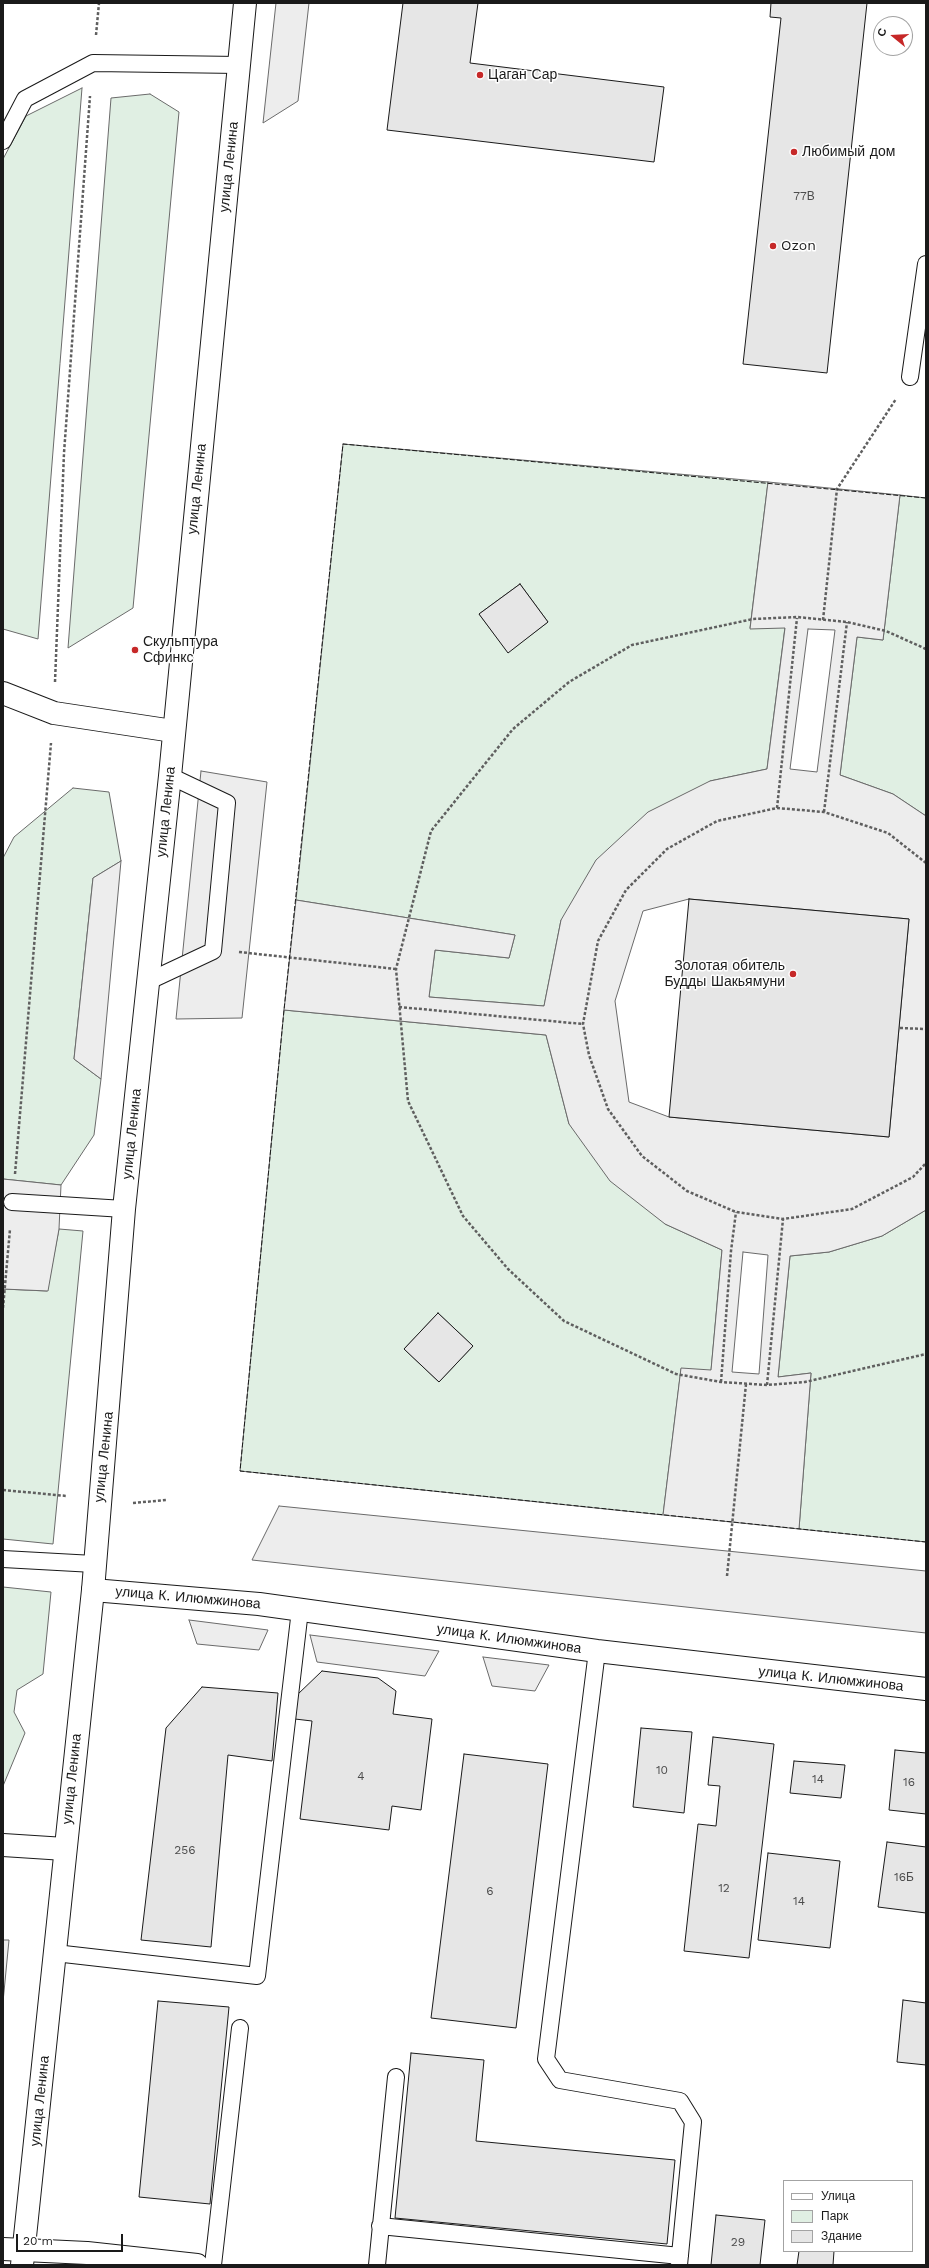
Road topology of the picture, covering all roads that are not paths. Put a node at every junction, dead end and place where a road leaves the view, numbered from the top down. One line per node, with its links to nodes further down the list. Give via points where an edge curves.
1 (245, 3): 2 (main road, улица Ленина)
2 (240, 65): 3 (lane, via 93,63 25,99); 7 (main road, улица Ленина)
3 (3, 141)
4 (926, 264): 5 (lane)
5 (910, 377)
6 (3, 694): 7 (main road, via 54,714)
7 (173, 730): 8 (main road, улица Ленина)
8 (170, 776): 9 (main road, улица Ленина); 9 (lane, via 227,803 213,951)
9 (149, 981): 11 (main road, улица Ленина)
10 (12, 1202): 11 (lane)
11 (124, 1209): 13 (main road, улица Ленина)
12 (3, 1559): 13 (lane)
13 (94, 1564): 14 (main road, улица Ленина)
14 (93, 1590): 15 (main road, улица К. Илюмжинова, via 168,1595); 19 (main road, улица Ленина)
15 (300, 1610): 16 (main road, улица К. Илюмжинова); 20 (lane, via 257,1976)
16 (598, 1651): 17 (main road, улица К. Илюмжинова); 26 (lane, via 546,2059 560,2080 680,2101 693,2122)
17 (926, 1689)
18 (3, 1845): 19 (main road)
19 (65, 1848): 20 (main road, улица Ленина)
20 (55, 1953): 25 (main road, улица Ленина)
21 (240, 2028): 28 (lane)
22 (396, 2077): 23 (lane)
23 (380, 2226): 26 (lane); 29 (lane)
24 (3, 2249): 25 (main road)
25 (23, 2258): 27 (main road, via 87,2253)
26 (680, 2260)
27 (197, 2265)
28 (213, 2265)
29 (377, 2265)

